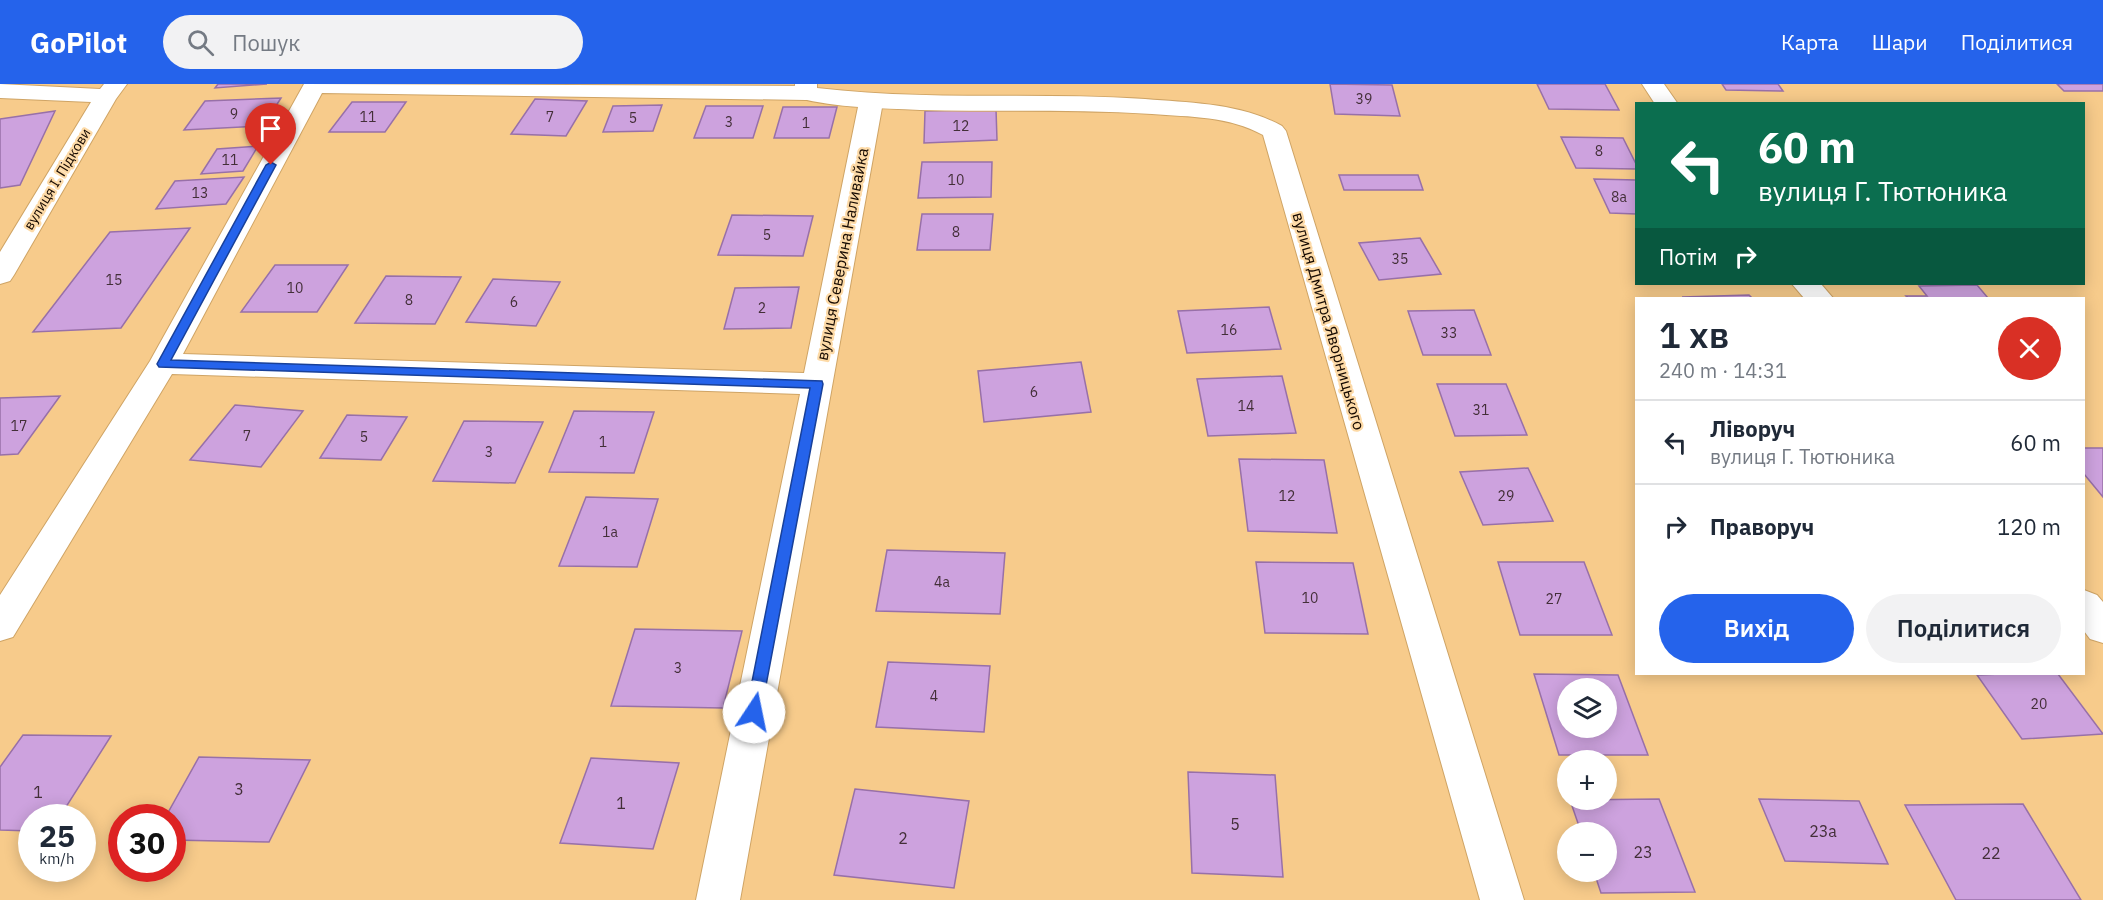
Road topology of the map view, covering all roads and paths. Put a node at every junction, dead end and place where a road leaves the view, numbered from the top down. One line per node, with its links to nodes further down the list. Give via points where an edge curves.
1 (1653, 84): 7 (street)
2 (314, 85): 3 (street, вулиця Дмитра Яворницького); 11 (street)
3 (806, 89): 6 (street, вулиця Дмитра Яворницького)
4 (111, 90): 5 (street); 8 (street, вулиця І. Підкови)
5 (0, 92)
6 (871, 102): 12 (street, вулиця Северина Наливайка); 17 (street, вулиця Дмитра Яворницького, via 1130,104 1243,116 1274,131)
7 (1666, 102)
8 (0, 275)
9 (1807, 285): 10 (street)
10 (1818, 297)
11 (163, 364): 12 (street); 14 (street)
12 (817, 384): 16 (street, вулиця Северина Наливайка)
13 (2085, 606): 15 (street)
14 (0, 626)
15 (2103, 628)
16 (718, 900)
17 (1502, 900)

